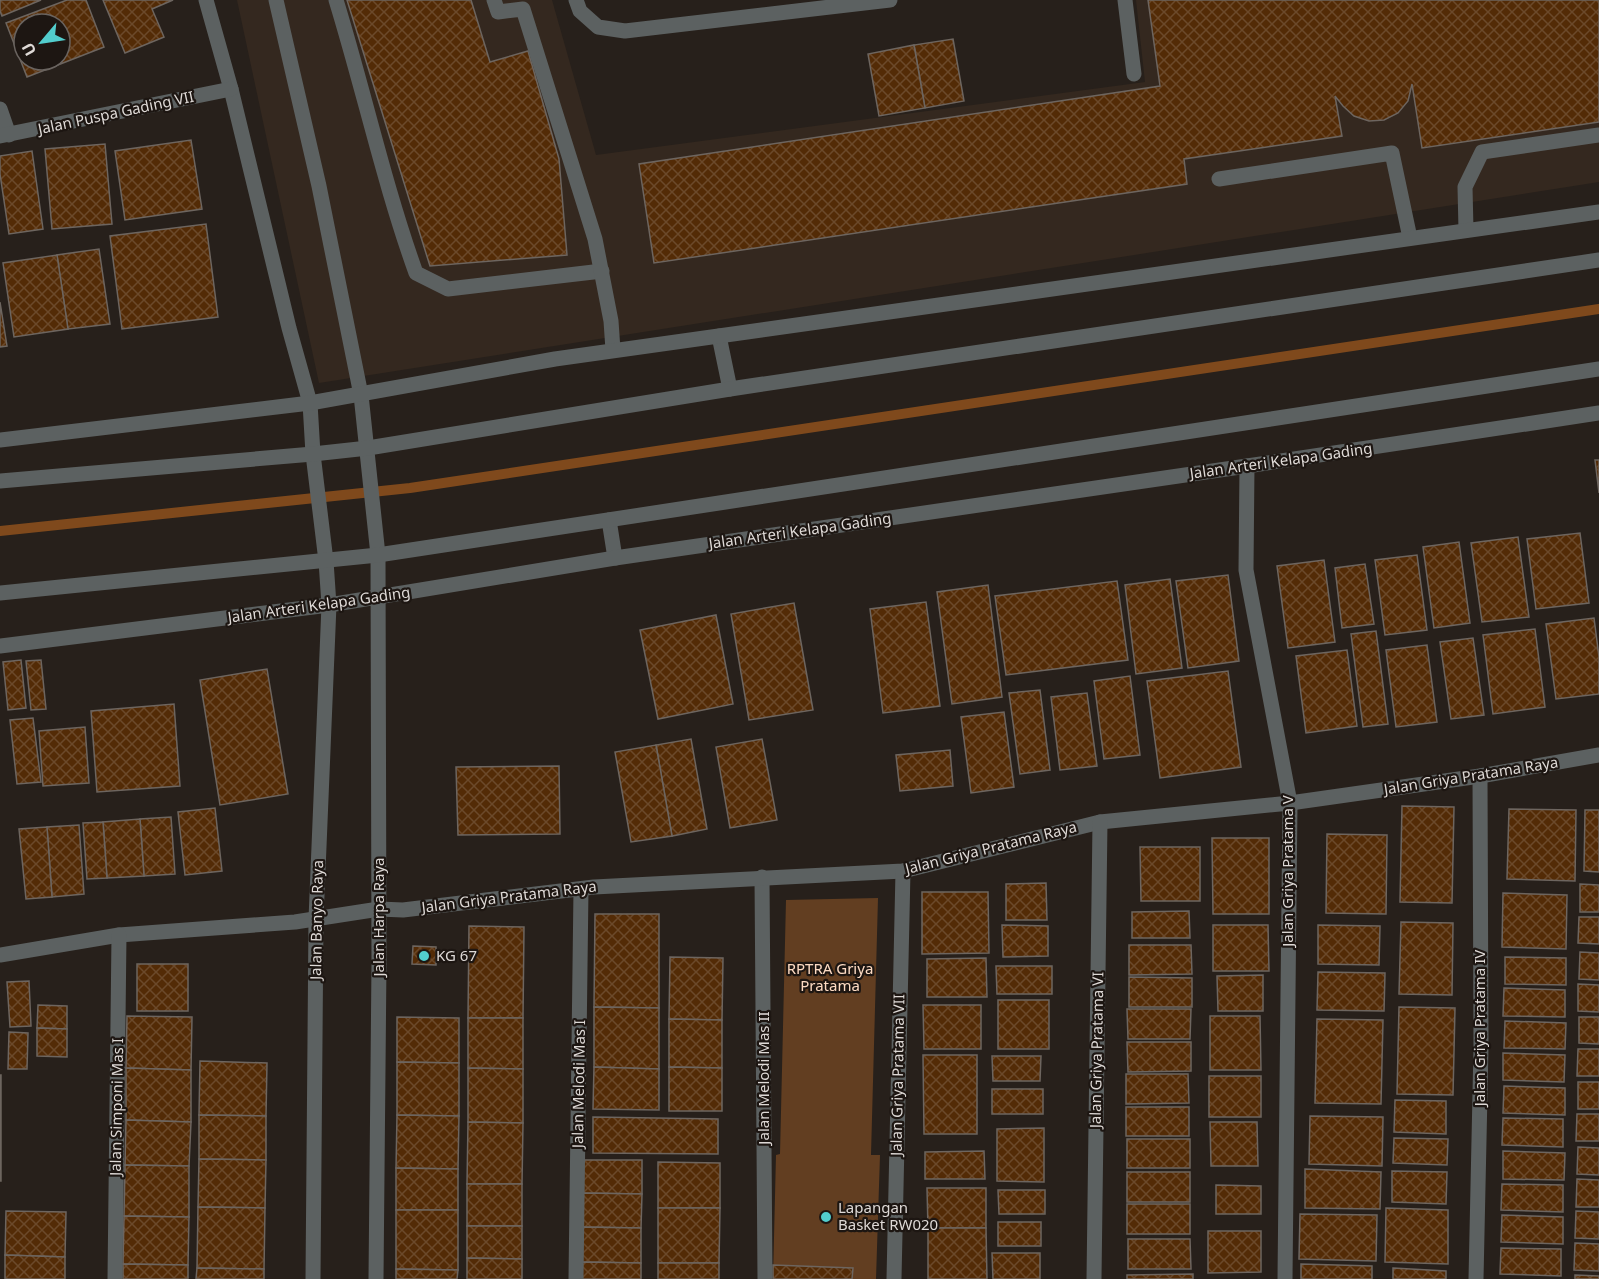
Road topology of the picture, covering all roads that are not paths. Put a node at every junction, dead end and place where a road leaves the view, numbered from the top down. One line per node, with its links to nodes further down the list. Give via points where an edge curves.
1 (206, 0): 9 (street, Jalan Banyo Raya)
2 (276, 0): 23 (street, Jalan Harpa Raya)
3 (336, 0): 18 (street, via 400,230 416,273 448,289)
4 (494, 0): 18 (street, via 498,12 523,9 596,239)
5 (576, 0): 6 (street, via 580,11 598,27 625,31)
6 (890, 0)
7 (1125, 0): 8 (street)
8 (1134, 74)
9 (231, 89): 12 (street, Jalan Puspa Gading VII); 24 (street, Jalan Banyo Raya)
10 (0, 109): 12 (street)
11 (1599, 135): 15 (street, via 1482,152 1465,187)
12 (4, 136)
13 (1219, 179): 16 (street, via 1392,153)
14 (1599, 212): 15 (street)
15 (1466, 230): 16 (street)
16 (1410, 238): 19 (street)
17 (1599, 260): 22 (street)
18 (602, 271): 20 (street)
19 (719, 336): 20 (street); 22 (street)
20 (613, 351): 23 (street)
21 (1599, 369): 31 (street)
22 (730, 388): 27 (street)
23 (362, 395): 24 (street); 27 (street, Jalan Harpa Raya)
24 (310, 403): 26 (street); 28 (street, Jalan Banyo Raya)
25 (1599, 413): 29 (street, Jalan Arteri Kelapa Gading)
26 (0, 440)
27 (368, 448): 28 (street); 32 (street, Jalan Harpa Raya)
28 (313, 454): 30 (street); 34 (street, Jalan Banyo Raya)
29 (1247, 466): 33 (street, Jalan Arteri Kelapa Gading); 41 (street, Jalan Griya Pratama V, via 1246,570)
30 (0, 481)
31 (609, 520): 32 (street); 33 (street)
32 (378, 555): 34 (street); 36 (street, Jalan Harpa Raya)
33 (615, 558): 36 (street, Jalan Arteri Kelapa Gading)
34 (326, 561): 35 (street); 37 (street, Jalan Banyo Raya)
35 (0, 593)
36 (379, 598): 37 (street, Jalan Arteri Kelapa Gading); 46 (street, Jalan Harpa Raya)
37 (329, 605): 38 (street, Jalan Arteri Kelapa Gading); 47 (street, Jalan Banyo Raya)
38 (0, 646)
39 (1599, 755): 40 (street, Jalan Griya Pratama Raya)
40 (1480, 776): 41 (street, Jalan Griya Pratama Raya); 58 (street, Jalan Griya Pratama IV, via 1481,1047)
41 (1290, 803): 42 (street, Jalan Griya Pratama Raya); 57 (street, Jalan Griya Pratama V)
42 (1100, 822): 43 (street, Jalan Griya Pratama Raya); 56 (street, Jalan Griya Pratama VI)
43 (903, 871): 44 (street, Jalan Griya Pratama Raya); 55 (street, Jalan Griya Pratama VII)
44 (762, 877): 45 (street, Jalan Griya Pratama Raya); 54 (street, Jalan Melodi Mas II)
45 (581, 888): 46 (street, Jalan Griya Pratama Raya, via 403,910); 53 (street, Jalan Melodi Mas I)
46 (379, 909): 47 (street, Jalan Griya Pratama Raya); 52 (street, Jalan Harpa Raya)
47 (316, 919): 48 (street, Jalan Griya Pratama Raya); 51 (street, Jalan Banyo Raya)
48 (119, 935): 49 (street, Jalan Griya Pratama Raya); 50 (street, Jalan Simponi Mas I)
49 (0, 955)
50 (116, 1279)
51 (313, 1279)
52 (376, 1279)
53 (576, 1279)
54 (765, 1279)
55 (894, 1279)
56 (1094, 1279)
57 (1285, 1279)
58 (1476, 1279)

